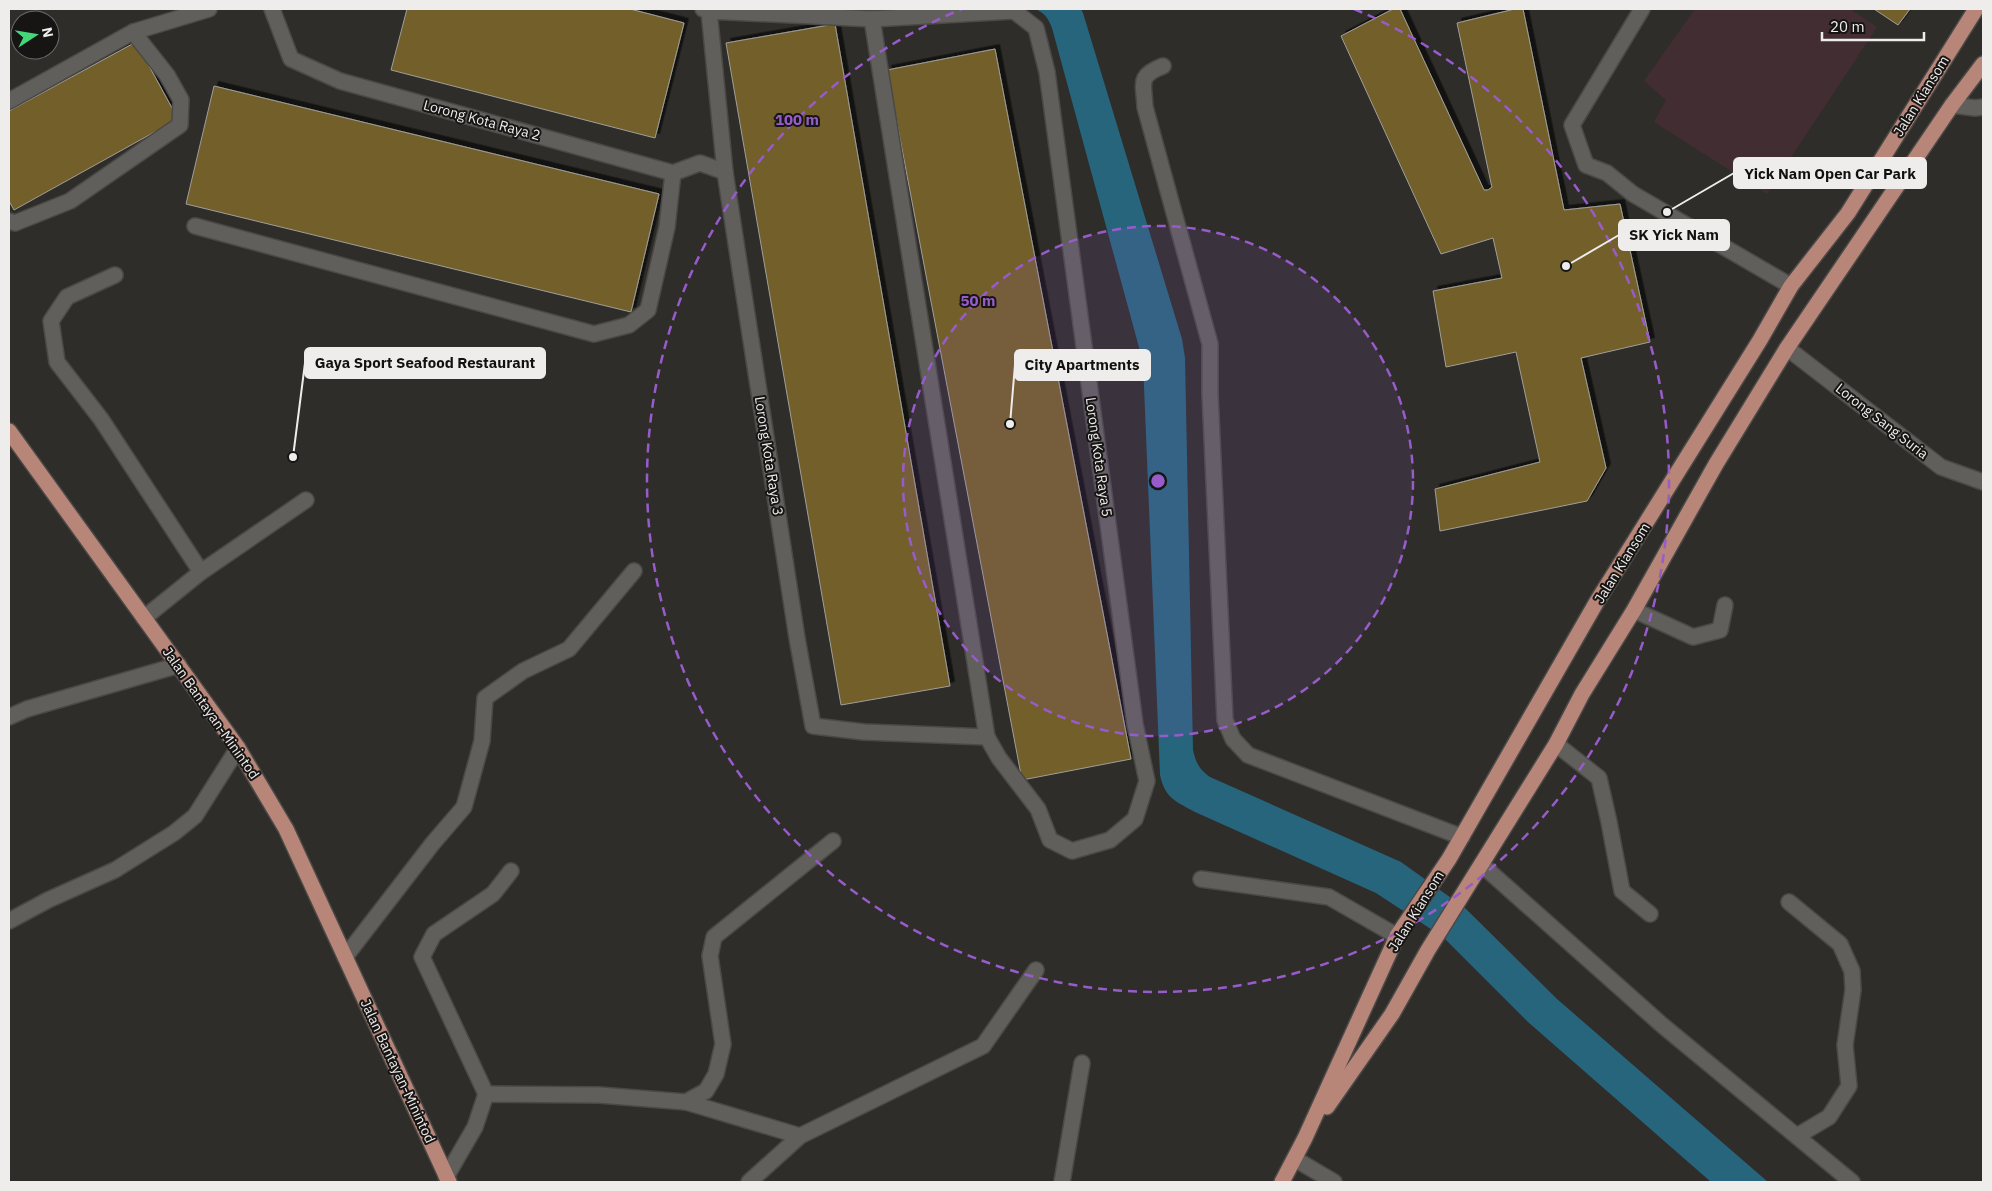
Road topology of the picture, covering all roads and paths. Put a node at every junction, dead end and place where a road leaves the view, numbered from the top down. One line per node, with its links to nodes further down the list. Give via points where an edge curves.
1 (209, 9): 7 (street)
2 (272, 9): 14 (street, Lorong Kota Raya 2, via 291,59 340,82)
3 (1642, 9): 18 (street, via 1572,125 1586,165 1607,173 1633,194)
4 (1976, 9): 18 (main road, Jalan Kiansom, via 1848,213)
5 (706, 10): 6 (street, Lorong Kota Raya 5); 13 (street, Lorong Kota Raya 3)
6 (872, 19): 30 (street, Lorong Kota Raya 5); 30 (street, Lorong Kota Raya 5, via 1014,11 1036,28 1047,72 1135,724 1147,781 1135,819 1110,840 1072,851 1050,840 1038,808 999,758)
7 (133, 32): 10 (street); 15 (street, via 167,75 181,100 180,125 70,201 15,223)
8 (1983, 64): 11 (main road, Jalan Kiansom)
9 (1164, 66): 33 (street, via 1149,71 1144,79 1145,107 1210,344 1225,720 1233,739 1248,755)
10 (9, 101)
11 (1952, 105): 12 (street); 19 (main road, Jalan Kiansom)
12 (1983, 106)
13 (725, 172): 14 (street, via 700,163); 30 (street, Lorong Kota Raya 3, via 813,726 864,732)
14 (673, 173): 16 (street, via 667,228 648,310 629,325 594,334)
15 (9, 221)
16 (195, 226)
17 (115, 275): 24 (street, via 68,297 51,321 57,362 101,419)
18 (1791, 286): 33 (main road, Jalan Kiansom, via 1596,603)
19 (1787, 348): 21 (street, Lorong Sang Suria, via 1941,466); 26 (main road, Jalan Kiansom, via 1716,464)
20 (9, 431): 27 (main road, Jalan Bantayan-Minintod)
21 (1983, 482)
22 (306, 500): 24 (street)
23 (634, 571): 42 (street, via 569,650 523,671 485,698 482,741 464,807)
24 (201, 572): 27 (street)
25 (1725, 605): 26 (street, via 1720,630 1694,637)
26 (1634, 610): 31 (main road, Jalan Kiansom, via 1582,694)
27 (144, 618): 28 (main road, Jalan Bantayan-Minintod)
28 (179, 665): 29 (street); 32 (main road, Jalan Bantayan-Minintod)
29 (9, 717)
30 (988, 737)
31 (1556, 744): 35 (main road, Jalan Kiansom); 39 (street, via 1599,778 1622,891)
32 (238, 748): 40 (street, via 195,816 174,833 115,870); 42 (main road, Jalan Bantayan-Minintod, via 286,829)
33 (1462, 837): 41 (main road, Jalan Kiansom)
34 (833, 841): 46 (street, via 714,937 710,956 723,1044 716,1074 706,1091)
35 (1482, 865): 48 (street, via 1662,1025); 49 (main road, Jalan Kiansom, via 1392,1014)
36 (512, 871): 45 (street, via 493,894 434,934 422,957)
37 (1201, 879): 41 (street, via 1329,897)
38 (1788, 902): 48 (street, via 1840,944 1852,971 1853,990 1845,1045 1849,1086 1830,1116)
39 (1650, 914)
40 (9, 921)
41 (1397, 936): 49 (main road, Jalan Kiansom)
42 (345, 957): 51 (main road, Jalan Bantayan-Minintod)
43 (1036, 970): 47 (street, via 983,1046)
44 (1082, 1063): 53 (street)
45 (486, 1094): 46 (street, via 599,1095); 51 (street, via 475,1127)
46 (686, 1102): 47 (street)
47 (800, 1136): 52 (street)
48 (1797, 1136): 56 (street)
49 (1305, 1138): 50 (main road, Jalan Kiansom)
50 (1295, 1158): 54 (main road, Jalan Kiansom); 55 (street)
51 (447, 1180)
52 (749, 1182)
53 (1062, 1182)
54 (1282, 1182)
55 (1334, 1182)
56 (1852, 1182)

